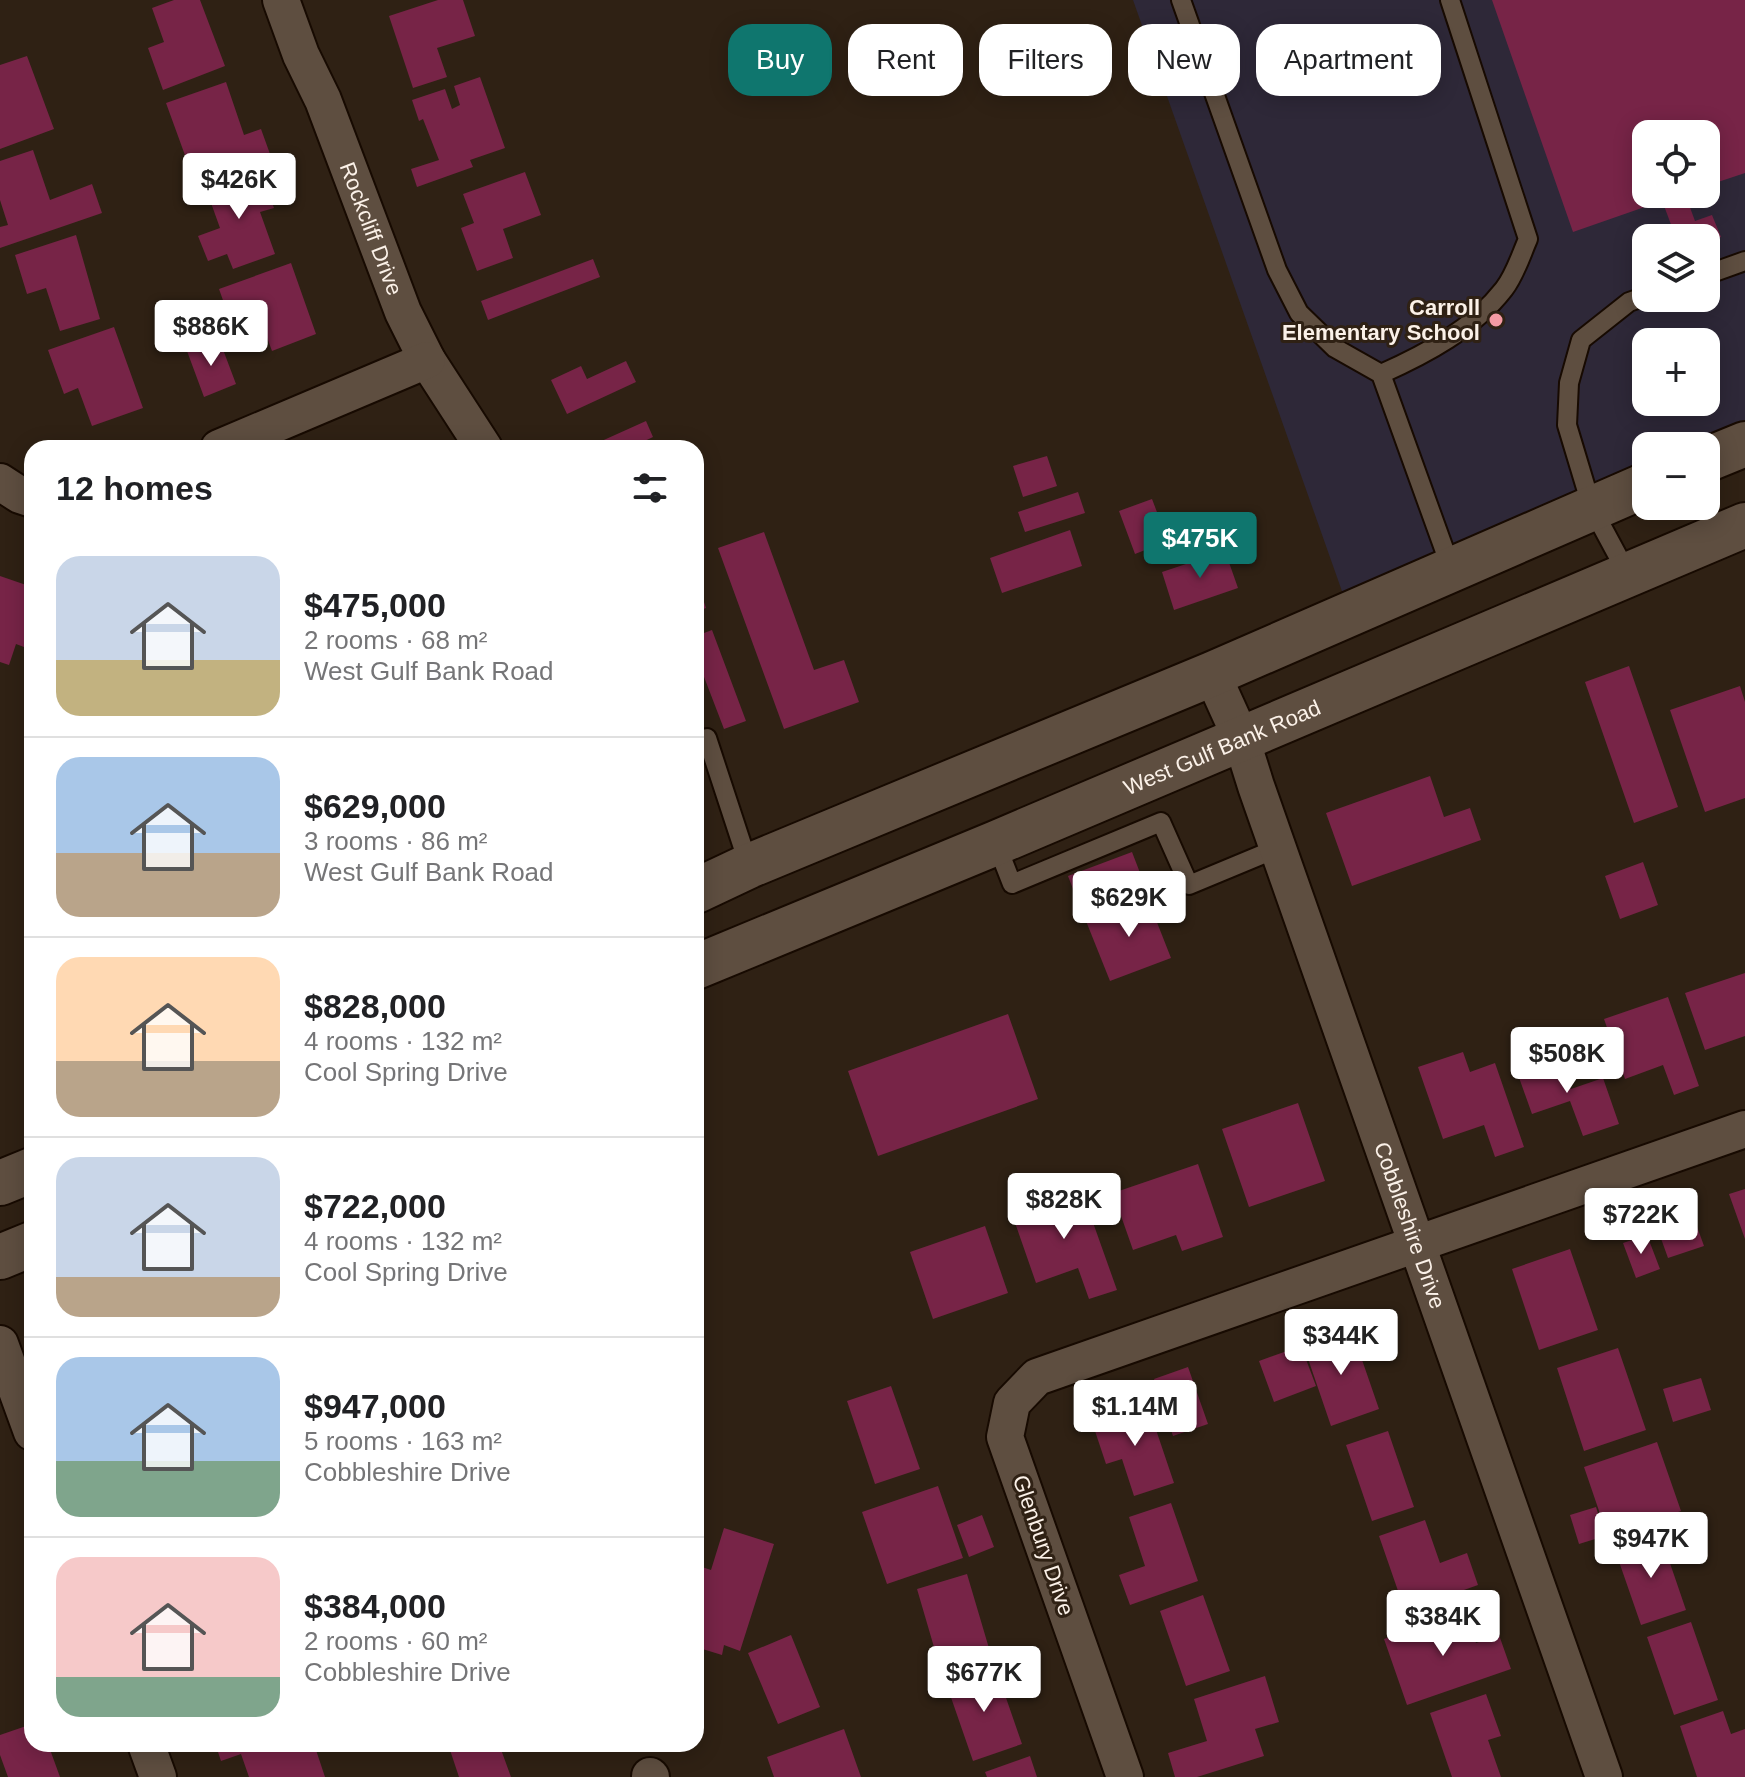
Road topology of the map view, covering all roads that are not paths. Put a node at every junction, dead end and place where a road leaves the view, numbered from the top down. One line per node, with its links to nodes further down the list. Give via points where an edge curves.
1 (281, 0): 7 (street, Rockcliff Drive, via 403,312)
2 (1181, 0): 8 (lane, via 1277,270 1299,313 1335,348)
3 (1450, 0): 8 (lane, via 1528,239 1505,288 1468,326)
4 (1745, 261): 5 (lane)
5 (1720, 270)
6 (1632, 301): 16 (lane, via 1581,340 1569,383 1567,425)
7 (427, 360): 9 (street); 10 (street, Rockcliff Drive)
8 (1381, 374): 18 (lane)
9 (238, 440)
10 (479, 440)
11 (1745, 444): 12 (main road)
12 (1720, 454)
13 (0, 482): 15 (street)
14 (1632, 491): 16 (main road)
15 (24, 496)
16 (1592, 508): 18 (main road); 19 (lane)
17 (1745, 525): 19 (main road, West Gulf Bank Road)
18 (1452, 571): 20 (main road)
19 (1627, 573): 22 (main road, West Gulf Bank Road)
20 (1212, 674): 22 (street, Cobbleshire Drive); 25 (main road)
21 (707, 738): 25 (lane)
22 (1241, 738): 23 (main road, West Gulf Bank Road); 24 (street, Cobbleshire Drive)
23 (996, 843): 24 (lane, via 1012,884 1161,822 1189,885); 27 (main road, West Gulf Bank Road)
24 (1278, 848): 31 (street, Cobbleshire Drive)
25 (749, 866): 26 (main road)
26 (704, 887)
27 (704, 964)
28 (1745, 1129): 31 (street)
29 (24, 1173): 30 (main road)
30 (0, 1183)
31 (1417, 1243): 38 (street, Glenbury Drive, via 1037,1377 1012,1403 1005,1437); 39 (street, Cobbleshire Drive)
32 (24, 1247): 33 (main road)
33 (0, 1257)
34 (0, 1344): 35 (street)
35 (24, 1410)
36 (149, 1752): 37 (street)
37 (158, 1777)
38 (1125, 1777)
39 (1604, 1777)

